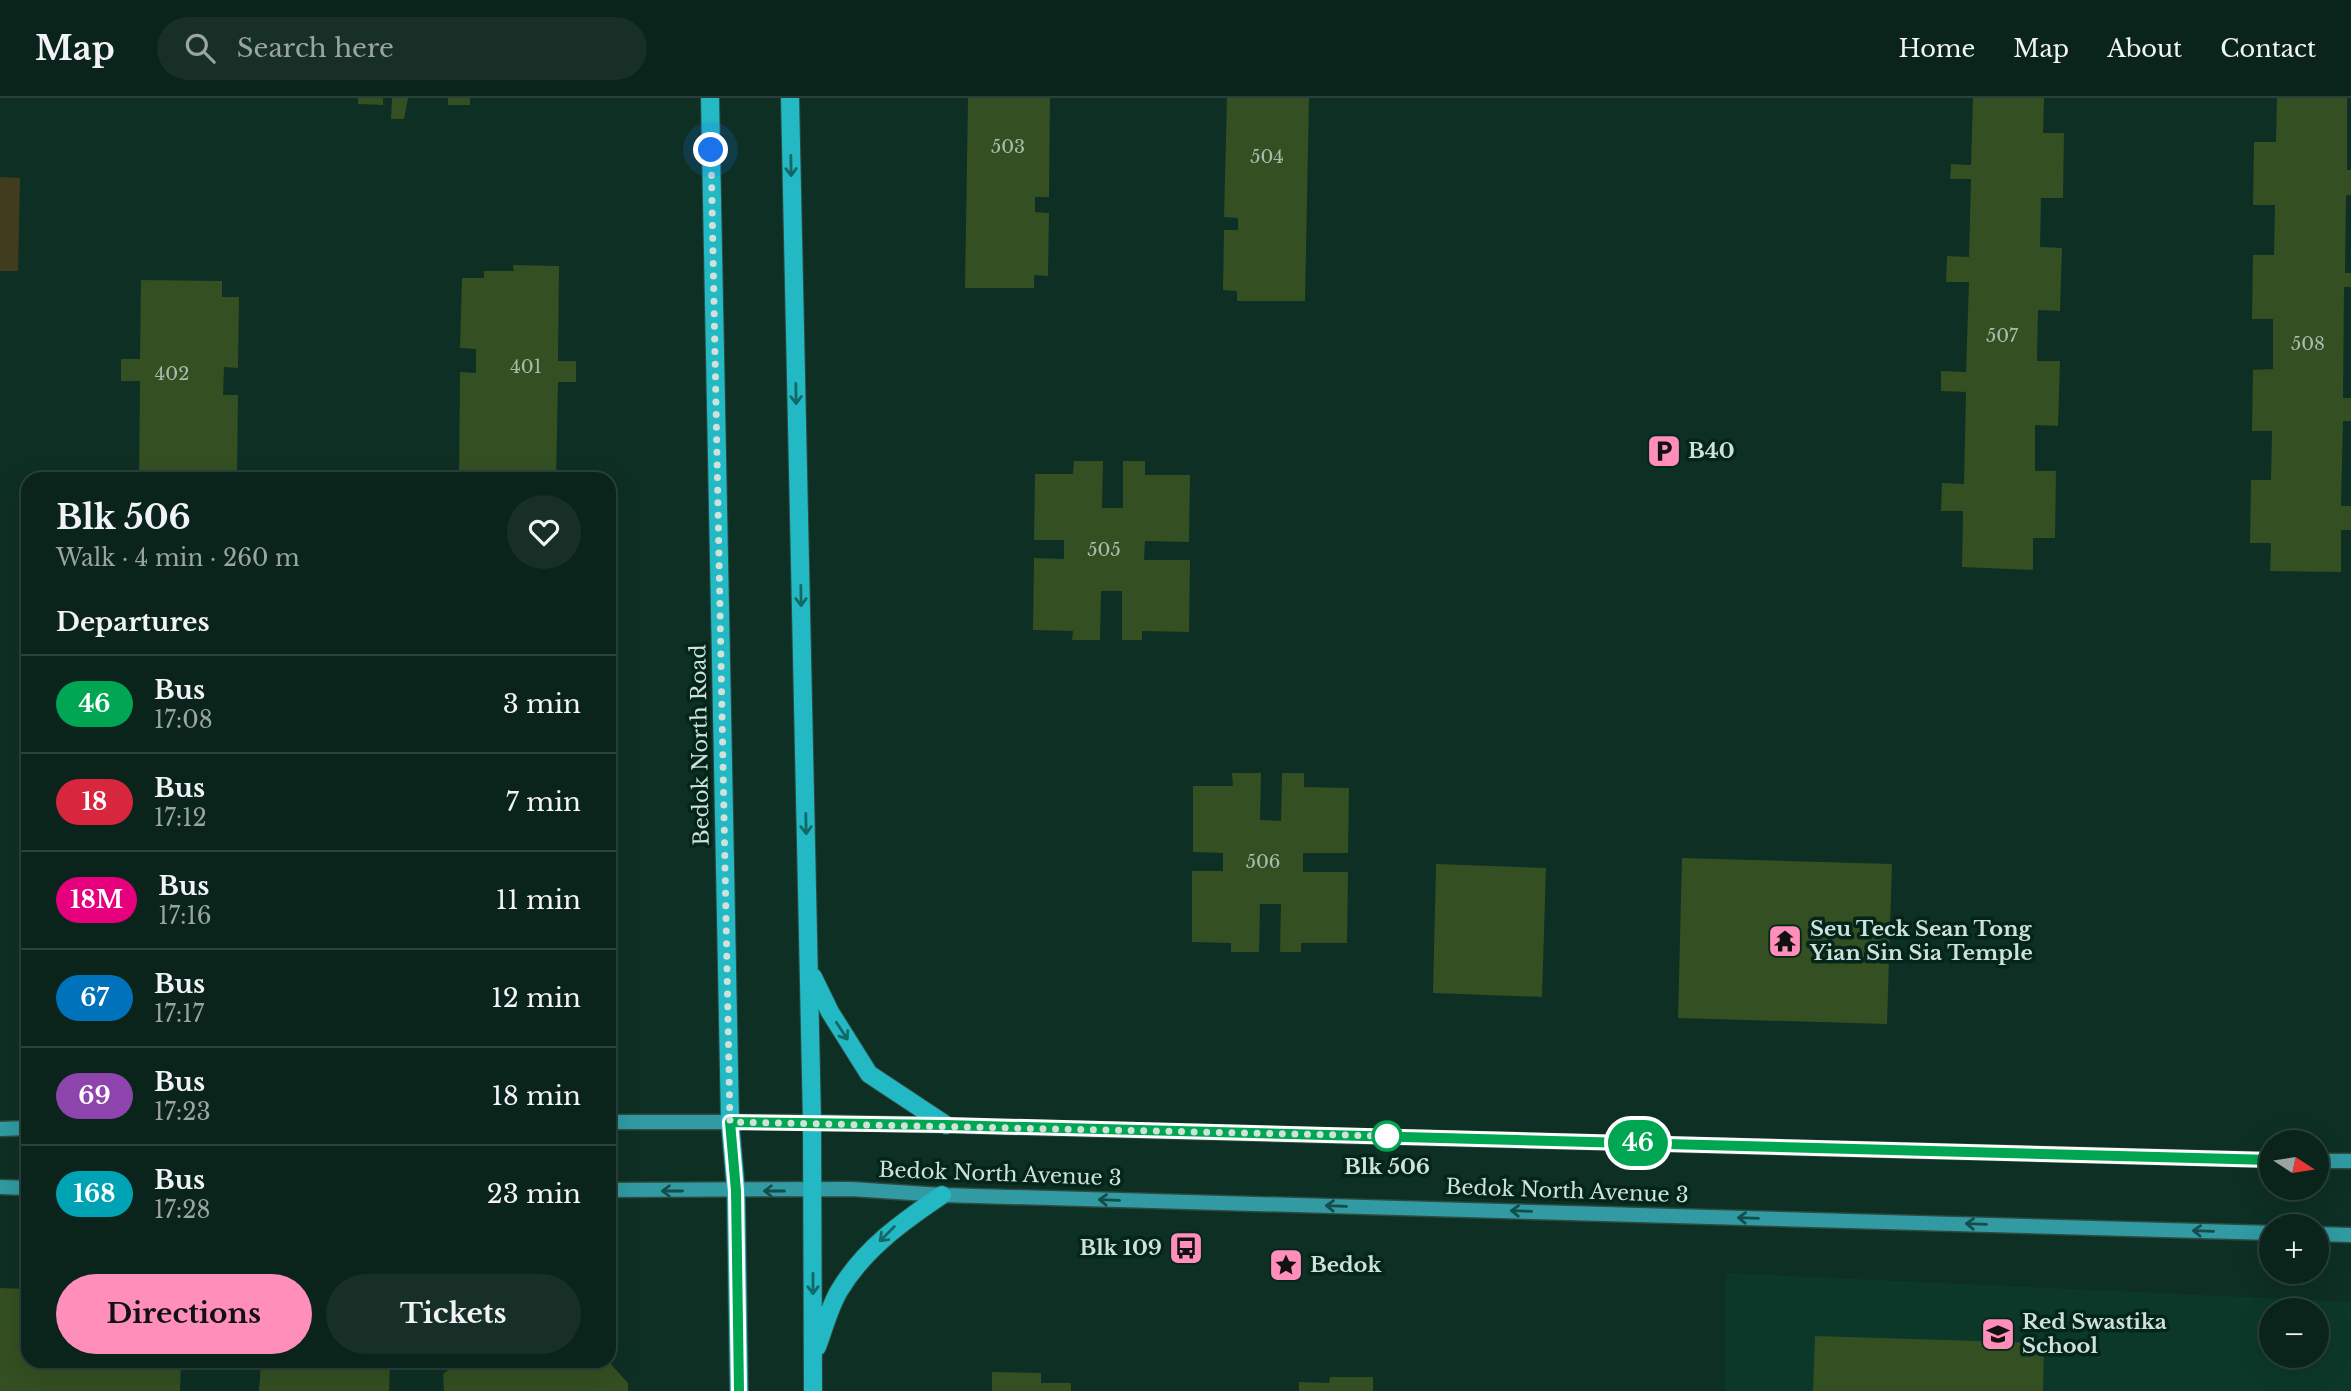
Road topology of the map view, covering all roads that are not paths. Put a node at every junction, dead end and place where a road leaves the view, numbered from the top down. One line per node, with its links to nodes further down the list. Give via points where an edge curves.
1 (710, 98): 5 (main road, Bedok North Road)
2 (790, 98): 3 (main road, one-way to 3)
3 (809, 971): 6 (main road); 7 (main road, one-way to 7, via 869,1074)
4 (616, 1122): 5 (main road)
5 (730, 1122): 6 (main road); 16 (main road, Bedok North Road)
6 (812, 1122): 7 (main road); 17 (main road)
7 (946, 1125): 10 (main road)
8 (21, 1128): 9 (main road)
9 (0, 1129)
10 (2259, 1160)
11 (2329, 1161): 12 (main road)
12 (2351, 1161)
13 (0, 1187): 14 (main road)
14 (21, 1188)
15 (616, 1190): 16 (main road, Bedok North Avenue 3, one-way to 15)
16 (736, 1191): 17 (main road, Bedok North Avenue 3, one-way to 16); 23 (main road, Bedok North Road)
17 (813, 1191): 18 (main road, Bedok North Avenue 3); 22 (main road, one-way to 22)
18 (942, 1195): 19 (main road, Bedok North Avenue 3, one-way to 18); 22 (main road, one-way to 22, via 892,1228 864,1258 838,1292)
19 (2259, 1233)
20 (2329, 1234): 21 (main road)
21 (2351, 1235)
22 (812, 1359): 24 (main road)
23 (739, 1391)
24 (813, 1391)

